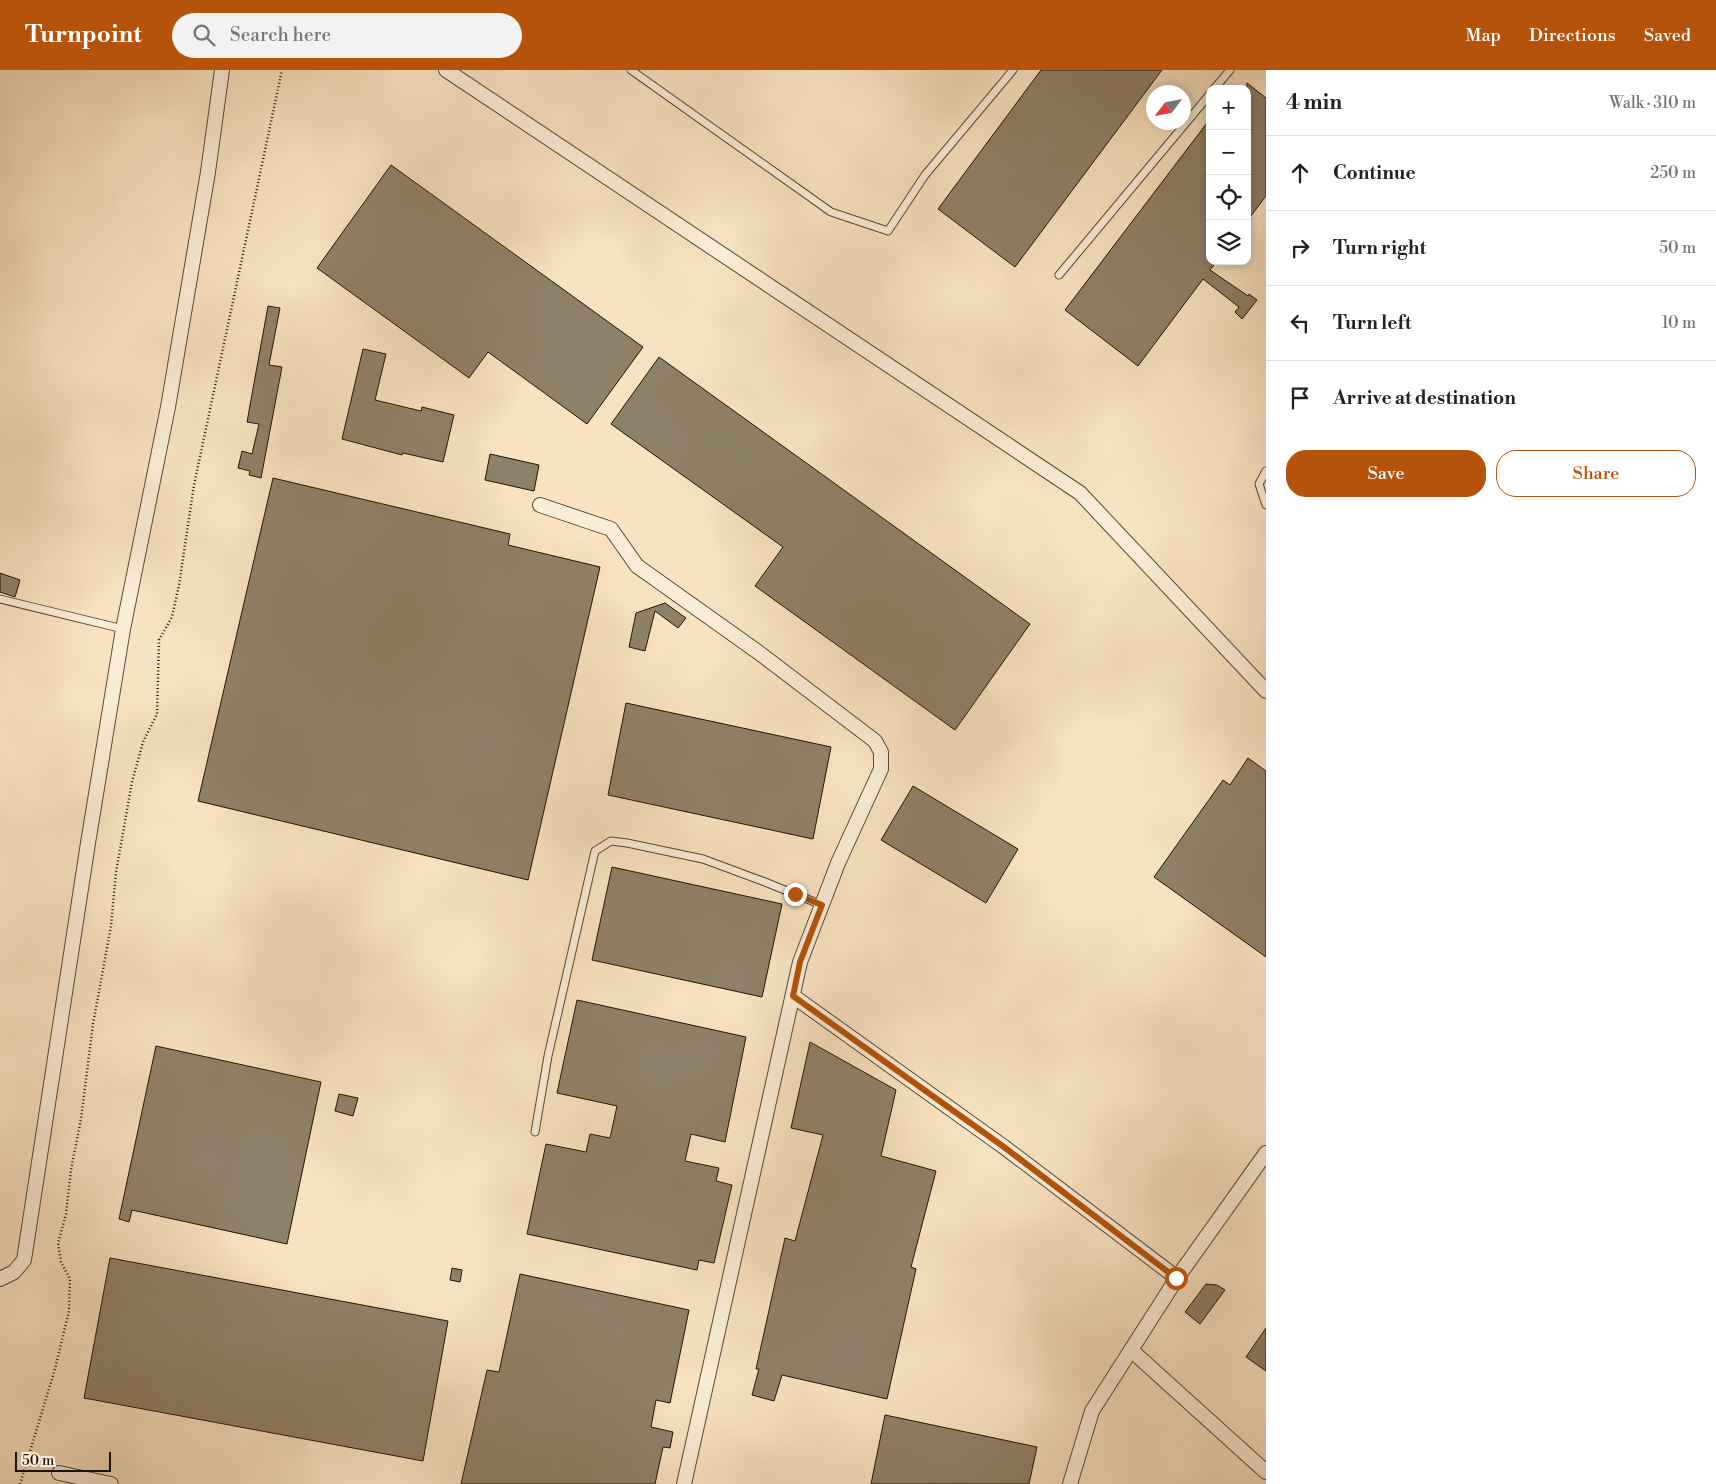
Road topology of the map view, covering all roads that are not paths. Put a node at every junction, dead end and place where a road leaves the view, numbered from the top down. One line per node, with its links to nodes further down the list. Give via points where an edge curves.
1 (222, 70): 13 (street, via 168,407)
2 (446, 70): 14 (street, via 1080,493)
3 (631, 70): 4 (lane, via 832,212 888,231 925,175)
4 (1013, 70)
5 (1230, 70): 6 (lane)
6 (1217, 85)
7 (1206, 99): 8 (lane)
8 (1059, 275)
9 (1266, 471): 11 (lane, via 1259,484)
10 (540, 505): 15 (street, via 611,529 637,566 875,741 881,752 881,769)
11 (1266, 505)
12 (0, 599): 13 (lane)
13 (123, 629): 19 (street, via 24,1260 14,1272)
14 (1266, 691)
15 (822, 905): 16 (street, via 800,962); 17 (lane, via 702,860 611,841 595,850 548,1056)
16 (793, 996): 20 (street, via 1004,1147); 25 (street)
17 (535, 1132)
18 (1266, 1153): 20 (street)
19 (0, 1278)
20 (1176, 1278): 21 (street)
21 (1131, 1350): 22 (street); 26 (street, via 1092,1411)
22 (1266, 1472)
23 (59, 1473): 24 (street)
24 (111, 1484)
25 (684, 1484)
26 (1070, 1484)

